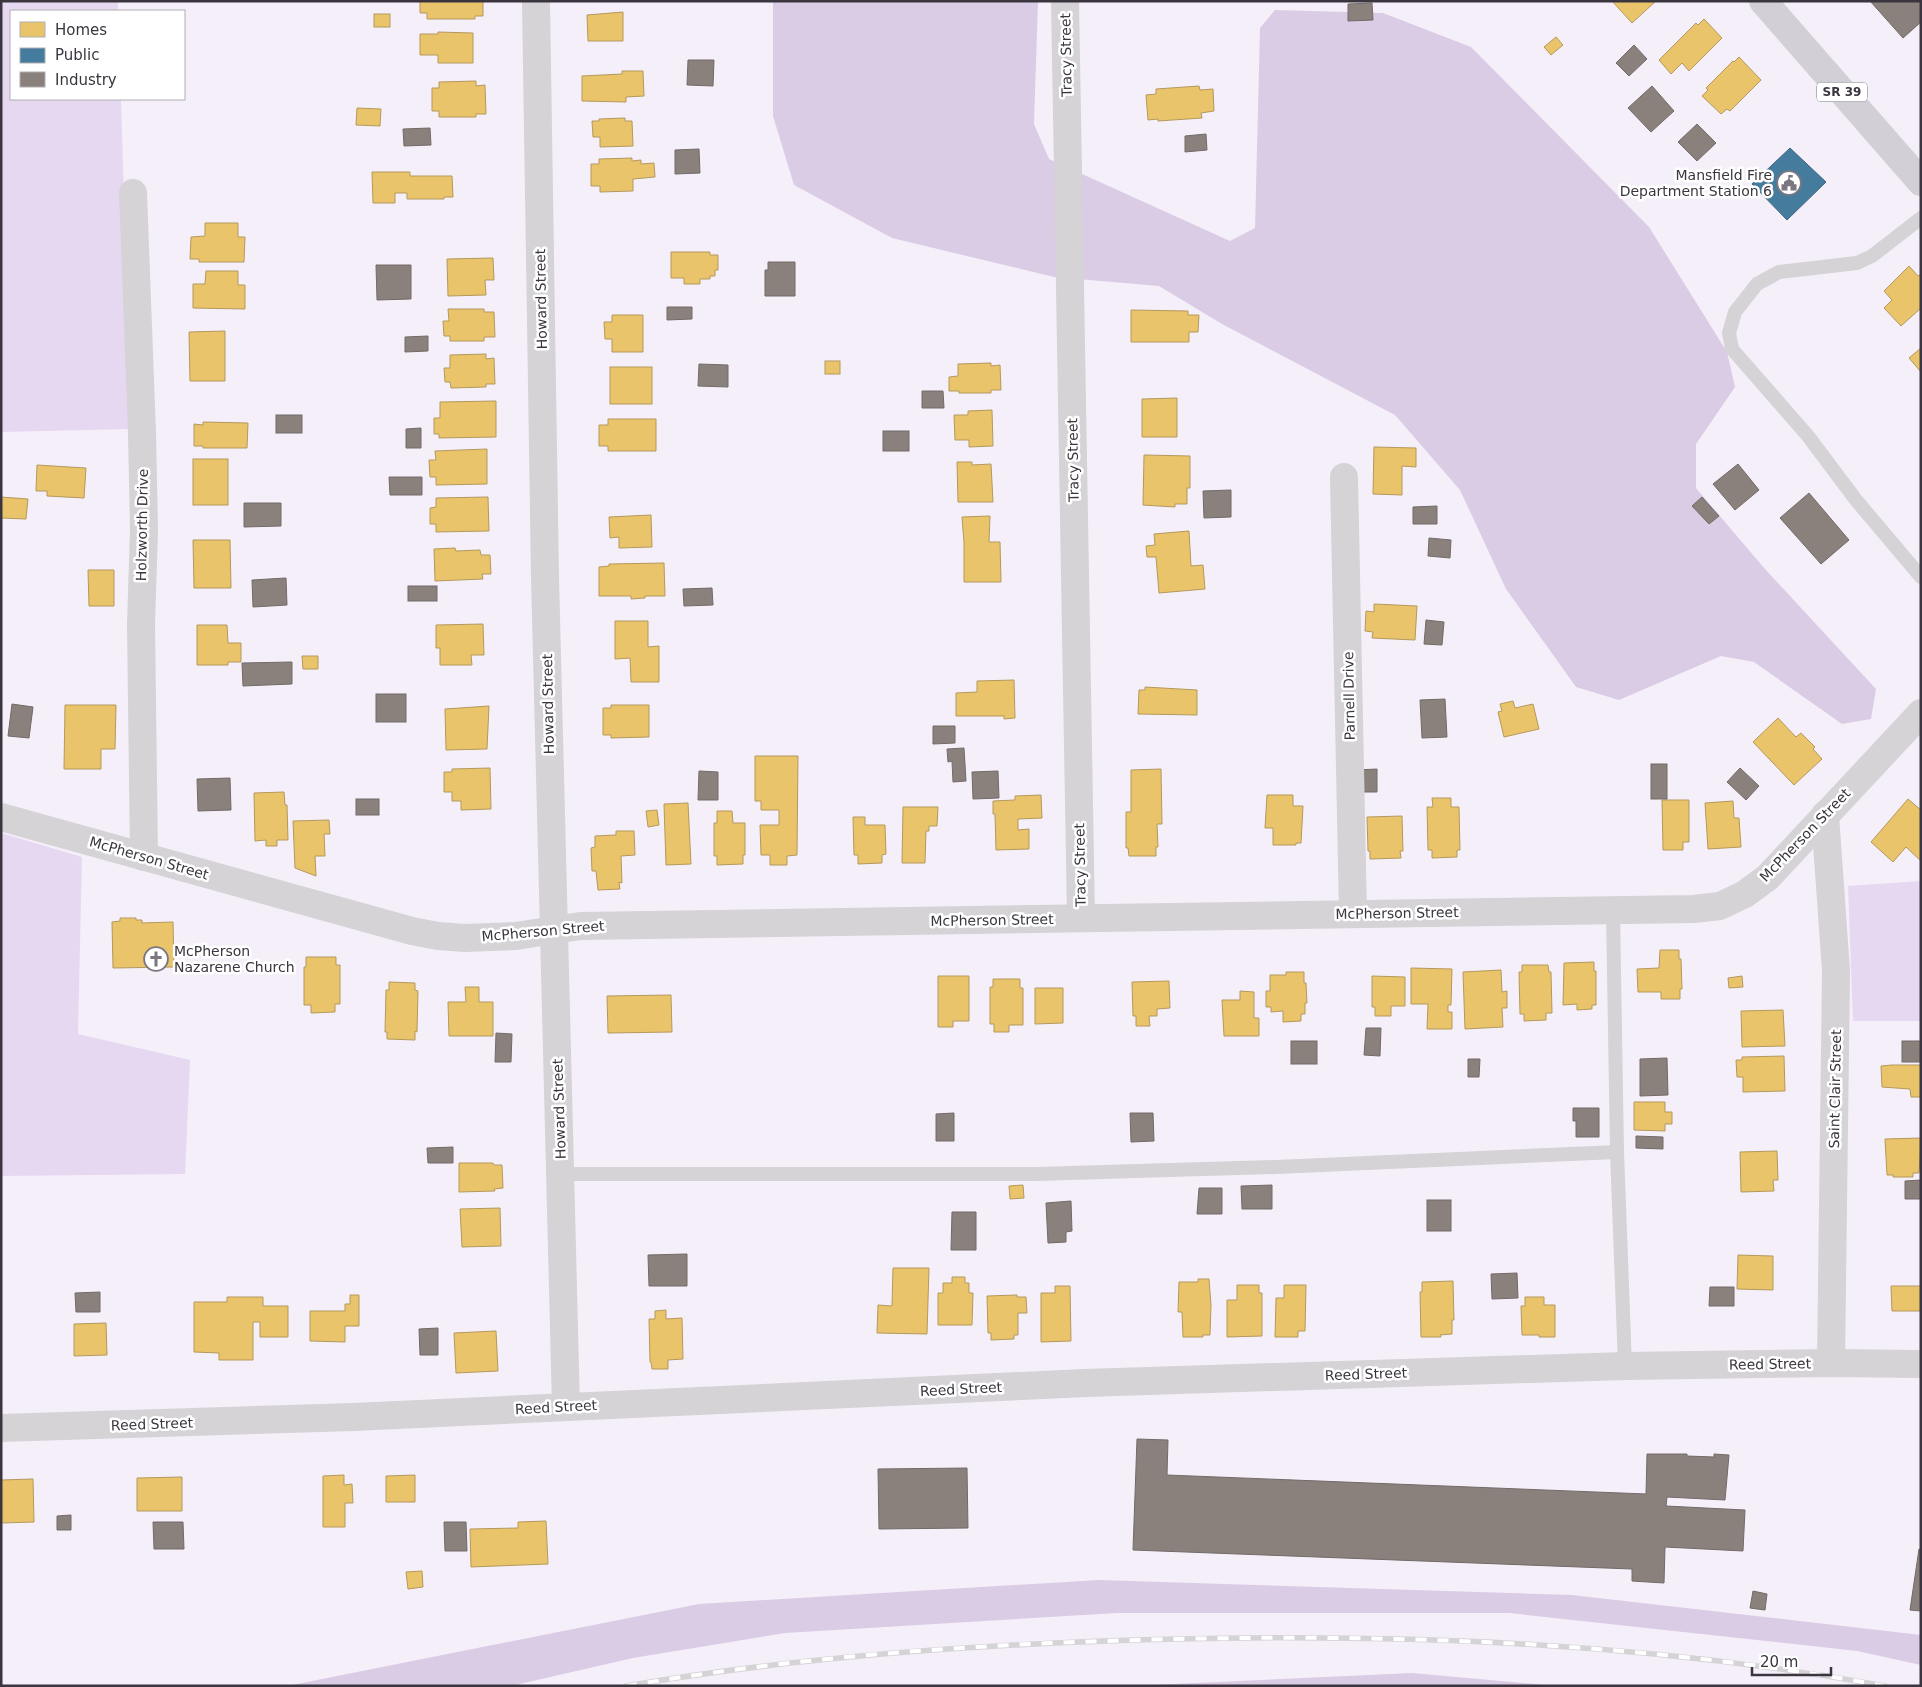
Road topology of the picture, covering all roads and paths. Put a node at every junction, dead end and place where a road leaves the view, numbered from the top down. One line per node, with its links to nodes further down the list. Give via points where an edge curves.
1 (536, 1): 16 (street, Howard Street)
2 (1065, 1): 15 (street, Tracy Street)
3 (1763, 1): 4 (main road, SR 39)
4 (1921, 182)
5 (133, 193): 12 (street, Holzworth Drive, via 144,530 141,624)
6 (1921, 218): 8 (lane, via 1872,256 1857,263 1779,272 1757,284 1735,312 1729,333 1732,349 1808,436 1856,500)
7 (1344, 477): 14 (street, Parnell Drive)
8 (1921, 577)
9 (1921, 713): 10 (street, McPherson Street)
10 (1825, 815): 13 (street, McPherson Street, via 1768,877 1745,894 1720,906); 19 (street, Saint Clair Street, via 1836,971)
11 (1, 817): 12 (street, McPherson Street)
12 (144, 857): 16 (street, McPherson Street, via 438,936 516,936)
13 (1613, 909): 14 (street, McPherson Street); 17 (lane)
14 (1353, 914): 15 (street, McPherson Street)
15 (1081, 918): 16 (street, McPherson Street, via 590,926)
16 (553, 930): 18 (street, Howard Street)
17 (1617, 1152): 18 (lane, via 1036,1174); 21 (lane)
18 (561, 1174): 22 (street, Howard Street)
19 (1831, 1363): 20 (street, Reed Street); 21 (street, Reed Street)
20 (1921, 1364)
21 (1626, 1366): 22 (street, Reed Street, via 1085,1383)
22 (566, 1407): 23 (street, Reed Street)
23 (1, 1428)

